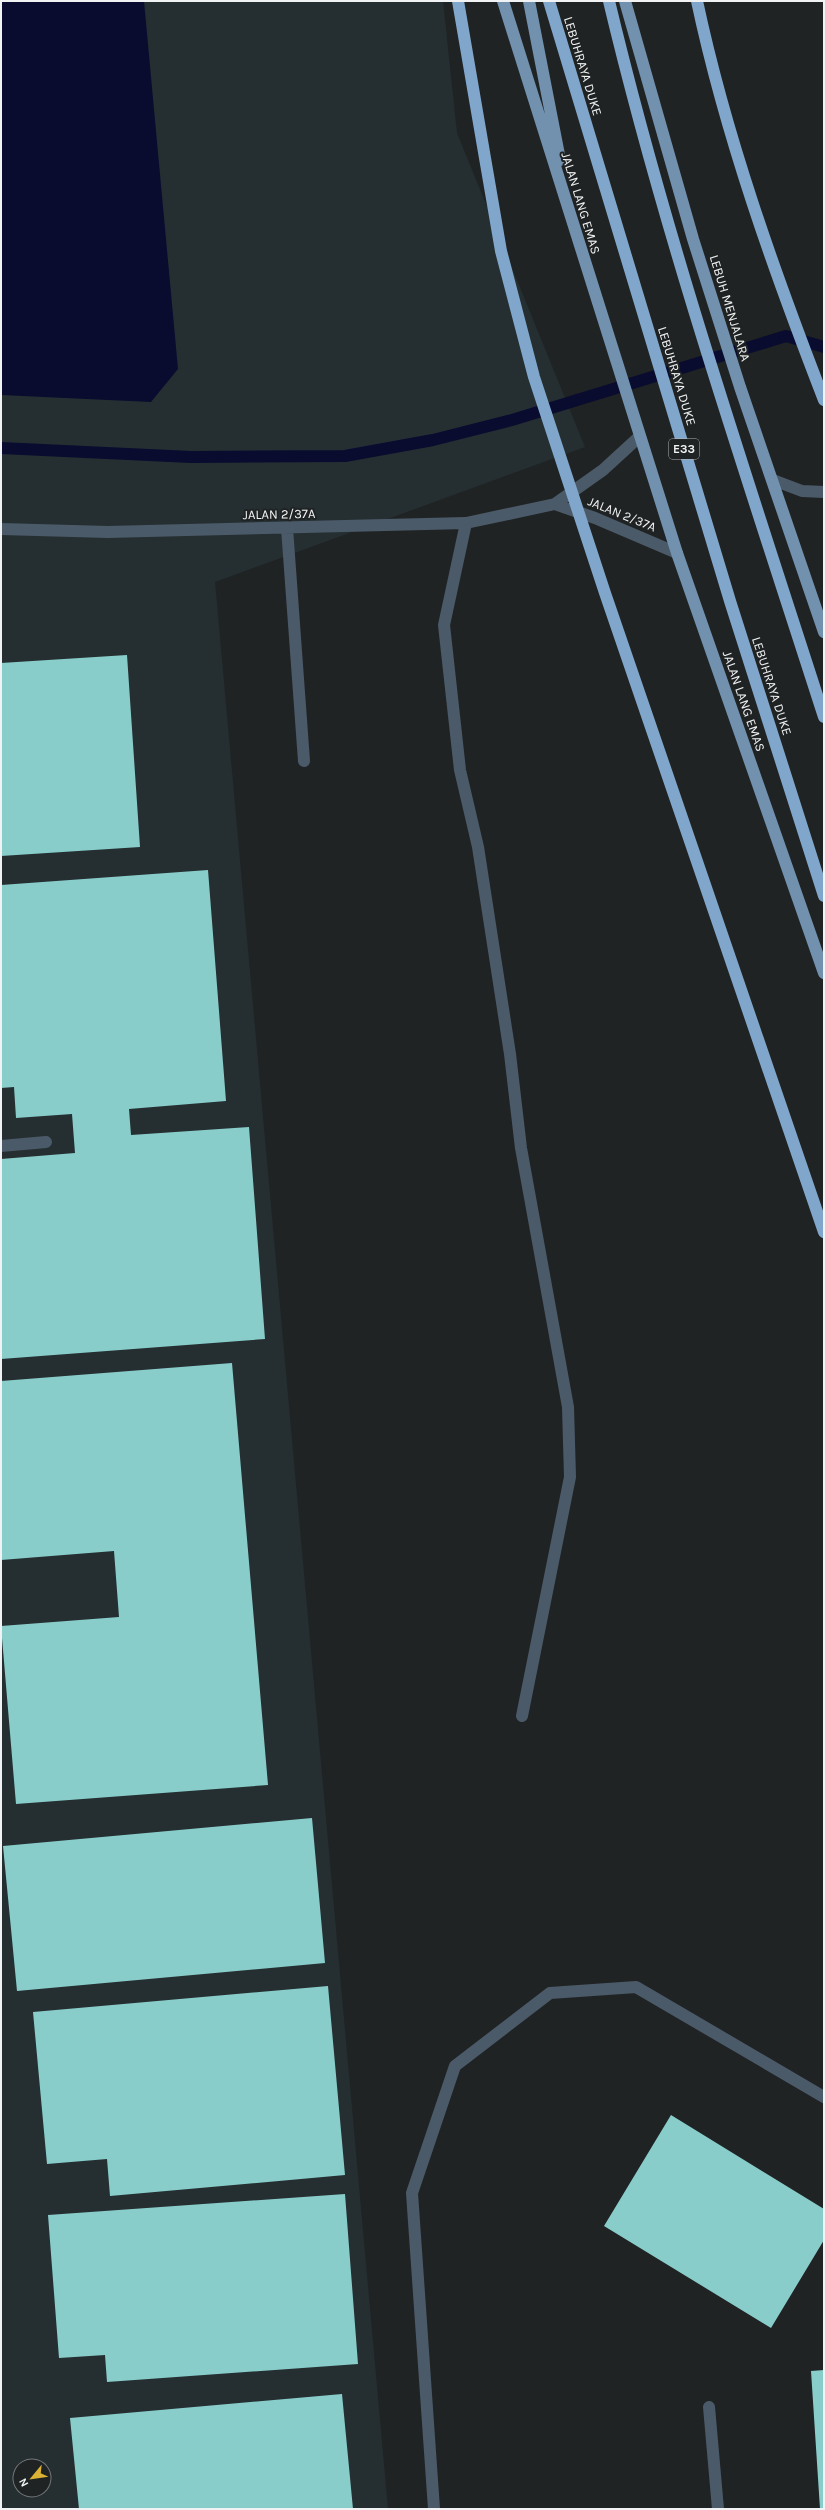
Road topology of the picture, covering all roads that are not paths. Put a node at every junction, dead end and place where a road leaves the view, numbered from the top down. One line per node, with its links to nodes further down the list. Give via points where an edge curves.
1 (458, 1): 25 (highway, bridge, via 501,251 534,377 605,593)
2 (503, 1): 8 (main road, JALAN LANG EMAS)
3 (529, 1): 8 (main road)
4 (549, 1): 21 (highway, LEBUHRAYA DUKE / E33, via 730,601)
5 (609, 1): 19 (highway, via 633,101 703,340)
6 (625, 1): 11 (main road, LEBUH MENJALARA, via 693,238 740,387)
7 (697, 1): 9 (highway, via 716,82 756,210)
8 (570, 212): 10 (main road, JALAN LANG EMAS)
9 (824, 400)
10 (639, 437): 13 (street, JALAN 2/37A, via 603,470); 17 (main road, JALAN LANG EMAS)
11 (773, 480): 12 (street, via 802,491); 18 (main road)
12 (824, 492)
13 (555, 504): 14 (street, JALAN 2/37A); 17 (street, JALAN 2/37A)
14 (466, 523): 15 (street, JALAN 2/37A); 26 (street, via 444,625 460,770 478,847 510,1054 521,1148 568,1407 570,1477)
15 (287, 528): 16 (street, JALAN 2/37A, via 108,532); 20 (street)
16 (1, 529)
17 (677, 553): 22 (main road, JALAN LANG EMAS)
18 (824, 632)
19 (824, 717)
20 (304, 761)
21 (824, 896)
22 (824, 973)
23 (46, 1142): 24 (street)
24 (1, 1146)
25 (824, 1232)
26 (522, 1716)
27 (824, 2097): 29 (street, via 636,1987 550,1993 455,2066 412,2193)
28 (709, 2407): 30 (street)
29 (434, 2509)
30 (718, 2509)

